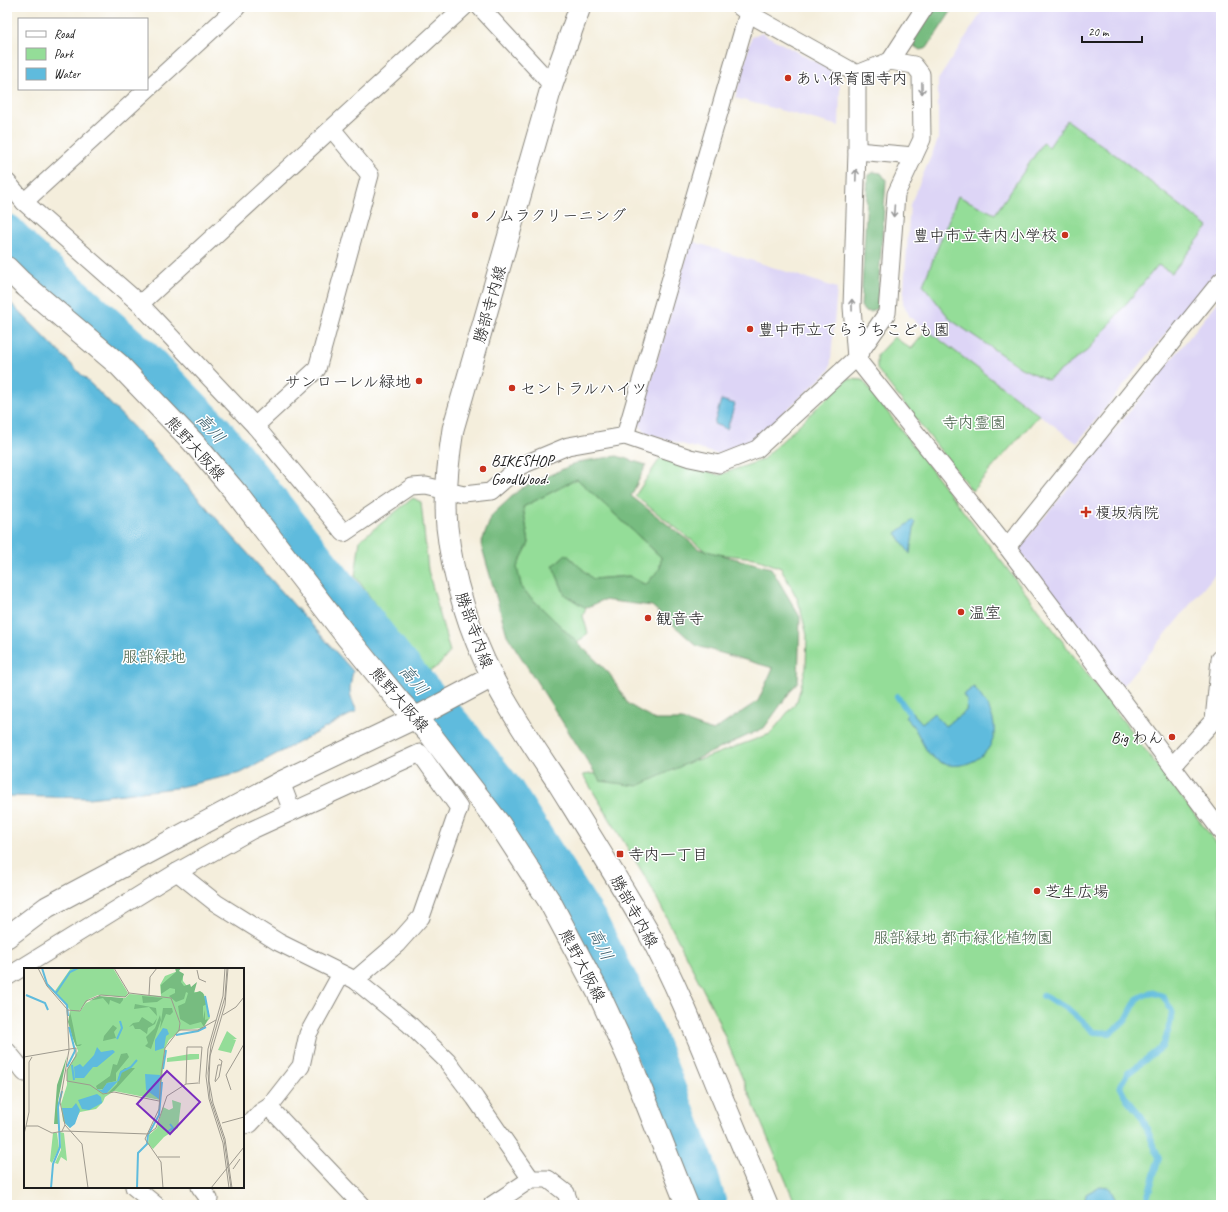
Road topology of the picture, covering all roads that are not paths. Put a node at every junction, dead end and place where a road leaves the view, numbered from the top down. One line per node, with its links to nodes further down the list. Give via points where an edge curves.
1 (237, 7): 10 (street)
2 (464, 7): 12 (street)
3 (480, 7): 9 (street)
4 (580, 7): 9 (street, 勝部寺内線)
5 (925, 7): 7 (street)
6 (746, 9): 8 (street); 22 (street)
7 (890, 61): 8 (street); 14 (street, one-way to 14, via 914,65 922,74 922,139)
8 (857, 74): 13 (street)
9 (552, 85): 23 (street, 勝部寺内線, via 453,429)
10 (148, 88)
11 (146, 90): 16 (street)
12 (332, 129): 19 (street); 21 (street, via 370,175 317,369)
13 (857, 151): 14 (street); 20 (street, one-way to 13, via 852,307)
14 (914, 156): 20 (street, one-way to 20, via 896,194 887,313)
15 (7, 182): 16 (street)
16 (24, 202): 19 (street)
17 (7, 268): 27 (main road, 熊野大阪線, via 119,365 193,442 237,494 347,637)
18 (1221, 281): 24 (street)
19 (140, 304): 21 (street)
20 (856, 358): 22 (street, via 757,449 719,464 690,458); 24 (street)
21 (255, 426): 23 (street, via 344,533 412,487 426,486)
22 (625, 436): 23 (street, via 568,446 520,466 490,492 464,495)
23 (446, 491): 26 (street, 勝部寺内線, via 447,526 453,565 465,609)
24 (1006, 547): 28 (street)
25 (1221, 660): 28 (street, via 1214,720)
26 (492, 676): 27 (street); 49 (street, 勝部寺内線, via 648,932 687,1011)
27 (415, 718): 29 (street); 48 (main road, 熊野大阪線, via 496,819 550,902 599,994 629,1059)
28 (1172, 766): 31 (street)
29 (281, 782): 30 (street); 33 (street, via 47,907)
30 (292, 811): 32 (street); 35 (street, via 420,753 459,808 421,917 397,944)
31 (1218, 820)
32 (177, 872): 34 (street); 35 (street, via 216,903 278,942)
33 (7, 937)
34 (7, 977)
35 (348, 977): 38 (street, via 308,1034 301,1066); 40 (street, via 409,1024 447,1061)
36 (7, 1051): 37 (street)
37 (24, 1072)
38 (269, 1107): 39 (street, via 250,1124); 45 (street)
39 (244, 1124)
40 (531, 1179): 46 (street); 47 (street, via 548,1179 566,1193)
41 (135, 1188): 43 (street)
42 (201, 1188): 44 (street, via 208,1199)
43 (156, 1205)
44 (206, 1205)
45 (362, 1205)
46 (492, 1205)
47 (570, 1205)
48 (687, 1205)
49 (767, 1205)

